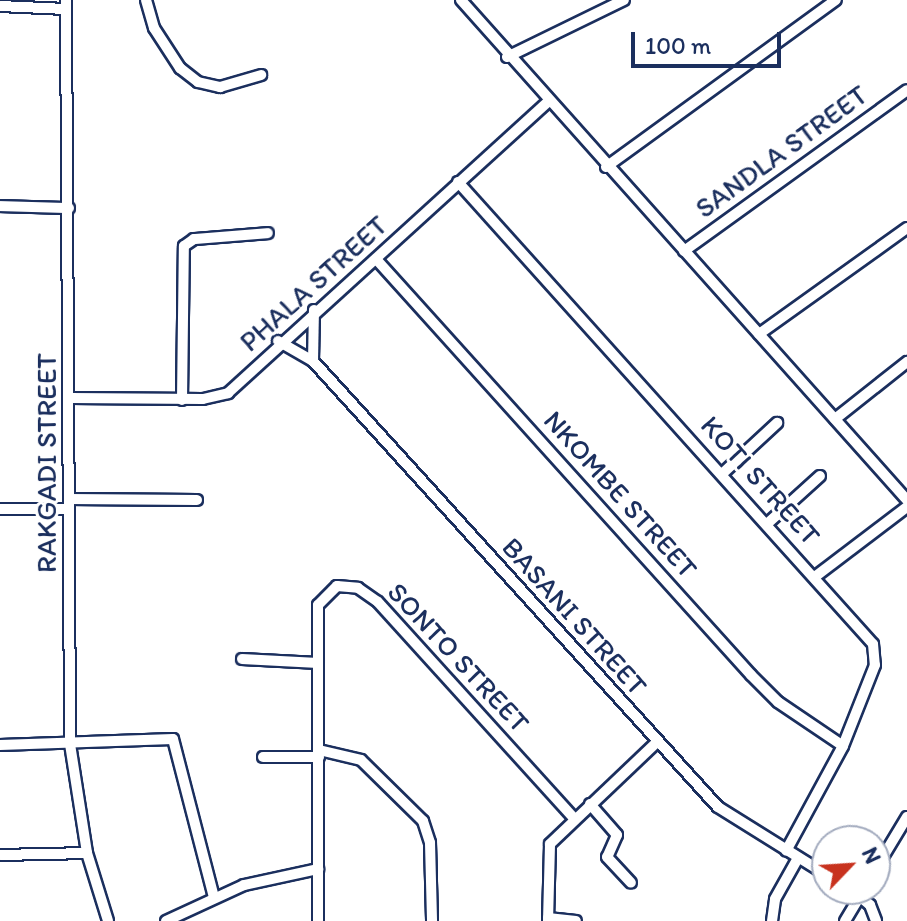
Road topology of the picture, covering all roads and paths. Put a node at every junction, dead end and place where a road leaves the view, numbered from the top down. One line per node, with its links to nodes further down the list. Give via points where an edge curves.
1 (146, 0): 8 (street, via 154,28 180,68 198,82 220,87)
2 (461, 0): 7 (street)
3 (624, 0): 7 (street)
4 (836, 0): 11 (street)
5 (66, 4): 6 (street); 14 (street, RAKGADI STREET)
6 (0, 6)
7 (507, 57): 10 (street)
8 (261, 75)
9 (907, 90): 17 (street, SANDLA STREET)
10 (547, 103): 11 (street); 12 (street, PHALA STREET)
11 (606, 167): 17 (street)
12 (458, 182): 18 (street, PHALA STREET); 28 (street, KOTI STREET)
13 (0, 206): 14 (street)
14 (69, 208): 24 (street, RAKGADI STREET)
15 (907, 228): 20 (street)
16 (268, 233): 25 (street, via 194,239 184,246)
17 (684, 251): 20 (street)
18 (376, 259): 19 (street, PHALA STREET); 42 (street, NKOMBE STREET, via 751,675 778,702)
19 (314, 310): 21 (street, PHALA STREET); 22 (street)
20 (759, 334): 26 (street)
21 (278, 341): 22 (street, BASANI STREET); 25 (street, PHALA STREET, via 228,393)
22 (313, 361): 39 (street, BASANI STREET)
23 (907, 362): 26 (street)
24 (71, 398): 25 (street, PHALA STREET); 32 (street, RAKGADI STREET)
25 (182, 400)
26 (835, 419): 31 (street)
27 (777, 423): 28 (street)
28 (723, 473): 35 (street, KOTI STREET)
29 (820, 476): 35 (street)
30 (197, 500): 32 (street)
31 (907, 500)
32 (69, 504): 34 (street); 40 (street, RAKGADI STREET)
33 (907, 507): 36 (street)
34 (0, 509)
35 (768, 523): 36 (street, KOTI STREET)
36 (816, 576): 42 (street, KOTI STREET, via 867,634 876,655)
37 (242, 659): 38 (street)
38 (318, 663): 43 (street, SONTO STREET); 47 (street, SONTO STREET, via 321,597 337,586 365,591)
39 (657, 742): 45 (street); 49 (street, BASANI STREET, via 718,807)
40 (70, 744): 41 (street); 50 (street, RAKGADI STREET); 56 (street, via 154,735 177,741)
41 (0, 745)
42 (843, 746): 49 (street, KOTI STREET)
43 (319, 754): 44 (street); 54 (street, SONTO STREET); 61 (street, via 361,760 423,821 430,843)
44 (263, 757)
45 (590, 804): 47 (street); 55 (street, via 617,835 607,857)
46 (907, 817): 48 (street)
47 (574, 818): 57 (street, via 548,852)
48 (891, 844)
49 (786, 851): 52 (street, BASANI STREET)
50 (87, 853): 51 (street); 58 (street, RAKGADI STREET)
51 (0, 855)
52 (798, 858): 53 (street, BASANI STREET); 63 (street, via 775,899)
53 (811, 866)
54 (318, 869): 56 (street); 60 (street, SONTO STREET)
55 (631, 883)
56 (214, 897): 59 (street)
57 (548, 919): 62 (street)
58 (108, 921)
59 (166, 921)
60 (318, 921)
61 (432, 921)
62 (576, 921)
63 (772, 921)

